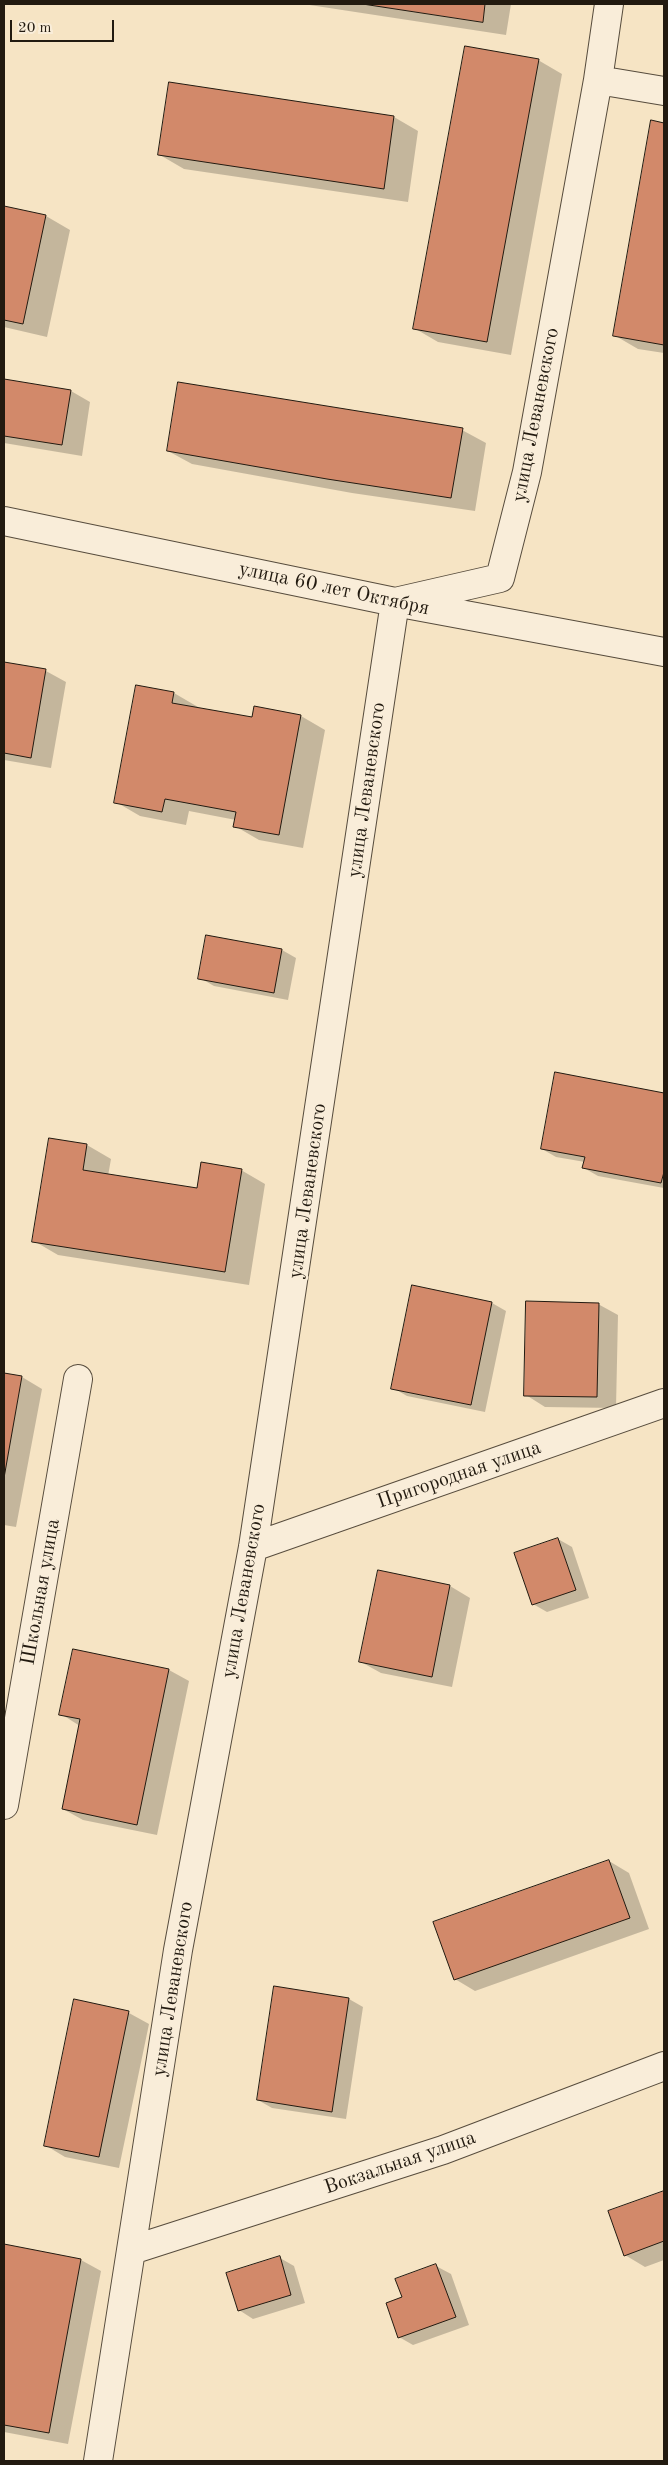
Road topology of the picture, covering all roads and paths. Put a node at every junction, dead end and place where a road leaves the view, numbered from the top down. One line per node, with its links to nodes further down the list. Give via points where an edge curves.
1 (608, 4): 2 (street, улица Леваневского)
2 (598, 80): 3 (street); 5 (street, улица Леваневского, via 527,472 500,578)
3 (664, 91)
4 (4, 521): 5 (street, улица 60 лет Октября)
5 (394, 602): 6 (street, улица 60 лет Октября); 9 (street, улица Леваневского)
6 (664, 652)
7 (78, 1379): 10 (street, Школьная улица)
8 (664, 1403): 9 (street, Пригородная улица)
9 (253, 1547): 12 (street, улица Леваневского, via 178,1950)
10 (4, 1805)
11 (664, 2066): 12 (street, Вокзальная улица, via 443,2150)
12 (132, 2250): 13 (street, улица Леваневского)
13 (98, 2461)

